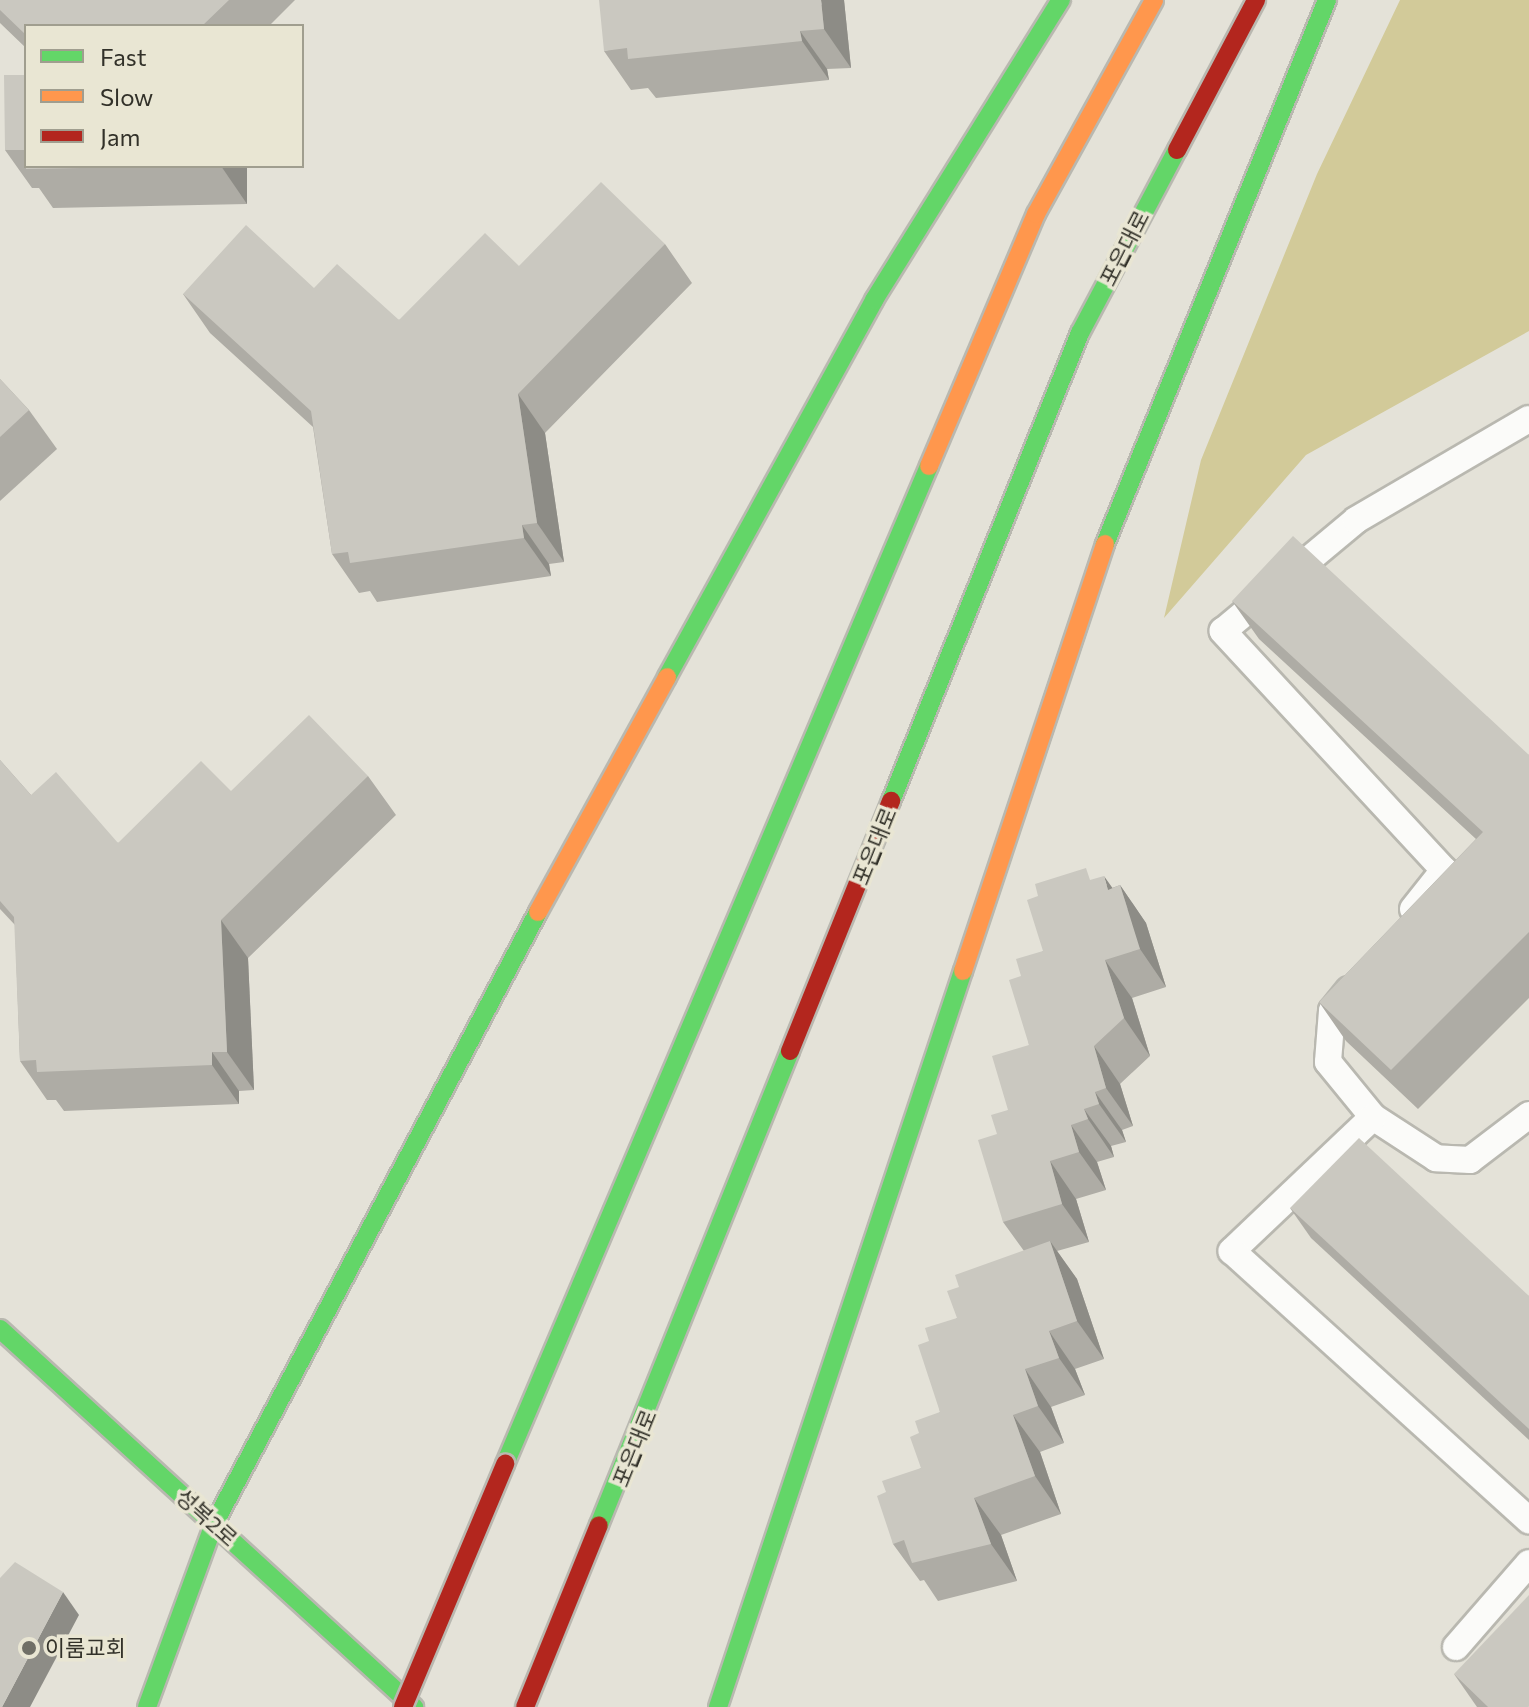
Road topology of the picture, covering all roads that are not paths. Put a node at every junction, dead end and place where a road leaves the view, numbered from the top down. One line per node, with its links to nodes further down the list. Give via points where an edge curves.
1 (1061, 0): 12 (main road, via 874,300 396,1172)
2 (1154, 0): 16 (main road, bridge, via 1036,214)
3 (1256, 0): 18 (main road, 포은대로, via 1080,333)
4 (1327, 0): 19 (main road, via 1121,497)
5 (1529, 419): 6 (lane, via 1356,520 1223,631 1444,870)
6 (1397, 929)
7 (1369, 964): 9 (lane, via 1332,1011 1328,1062)
8 (1529, 1115): 9 (lane, via 1470,1160 1436,1158)
9 (1373, 1117): 11 (lane, via 1232,1251)
10 (0, 1329): 12 (main road, 성복2로)
11 (1529, 1520)
12 (214, 1524): 15 (main road); 17 (main road, 성복2로)
13 (1529, 1563): 14 (lane)
14 (1456, 1647)
15 (147, 1707)
16 (403, 1707)
17 (414, 1707)
18 (525, 1707)
19 (718, 1707)

